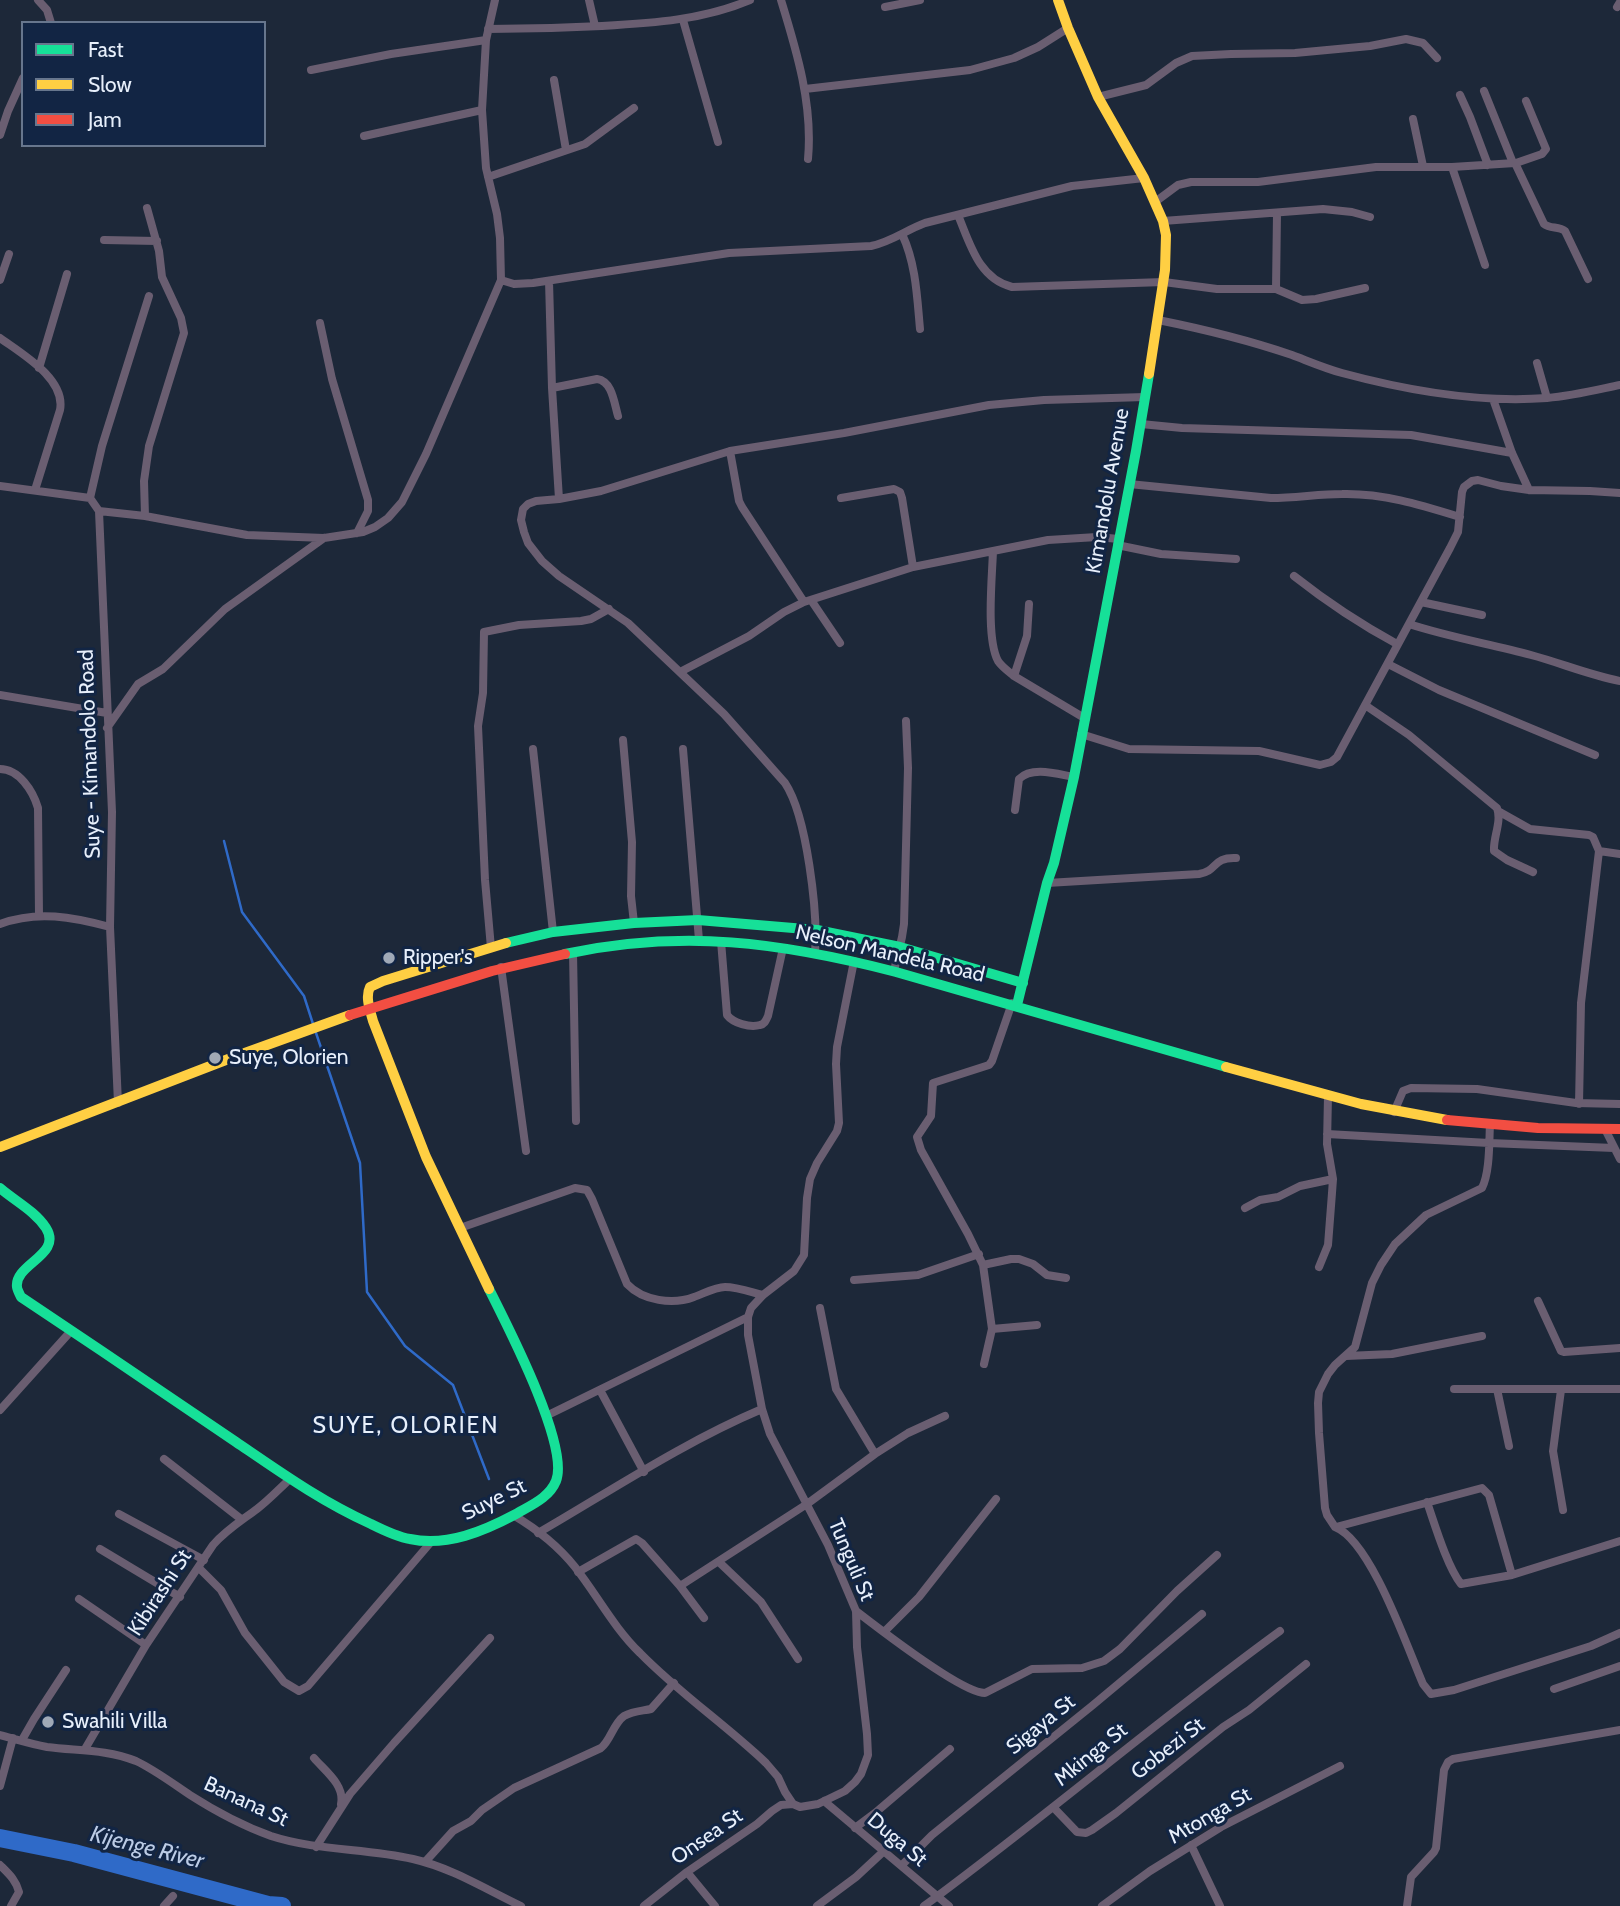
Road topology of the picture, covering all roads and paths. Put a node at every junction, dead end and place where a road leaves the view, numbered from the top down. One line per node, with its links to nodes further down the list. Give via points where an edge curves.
1 (38, 0): 10 (street)
2 (495, 0): 13 (street)
3 (589, 0): 11 (street)
4 (750, 0): 9 (street)
5 (781, 0): 19 (street)
6 (920, 0): 8 (street)
7 (1058, 0): 12 (street, Kimandolu Avenue)
8 (885, 7)
9 (683, 20): 11 (street); 29 (street)
10 (50, 21)
11 (595, 26): 13 (street)
12 (1068, 28): 19 (street, via 1014,58 970,70); 22 (street, Kimandolu Avenue)
13 (488, 29): 14 (street)
14 (486, 40): 16 (street); 25 (street)
15 (1437, 58): 22 (street, via 1423,43 1406,39 1327,51 1192,56 1146,85)
16 (311, 70)
17 (554, 80): 30 (street)
18 (21, 82): 27 (street)
19 (805, 89): 31 (street)
20 (1484, 91): 32 (street)
21 (1461, 95): 33 (street)
22 (1098, 97): 37 (street, Kimandolu Avenue)
23 (1526, 101): 32 (street, via 1546,149)
24 (634, 108): 30 (street, via 594,139)
25 (482, 110): 28 (street); 36 (street)
26 (1413, 119): 34 (street)
27 (0, 135)
28 (364, 136)
29 (718, 142)
30 (566, 150): 36 (street)
31 (808, 159)
32 (1515, 163): 33 (street); 50 (street, via 1544,224 1562,228)
33 (1488, 165): 35 (street)
34 (1423, 166): 35 (street); 38 (street, via 1376,167 1258,182 1184,183)
35 (1452, 167): 48 (street)
36 (488, 177): 52 (street, via 499,226)
37 (1144, 178): 38 (street, Kimandolu Avenue); 41 (street, via 1072,186)
38 (1154, 202): 43 (street, Kimandolu Avenue)
39 (147, 208): 46 (street)
40 (1277, 213): 42 (street, via 1323,209); 43 (street); 56 (street)
41 (958, 215): 44 (street); 54 (street, via 981,265 1004,285)
42 (1370, 217)
43 (1163, 221): 54 (street, Kimandolu Avenue)
44 (902, 234): 53 (street, via 871,246 729,253); 60 (street, via 914,267)
45 (104, 240): 46 (street)
46 (157, 241): 82 (street, via 162,277 184,333 149,446)
47 (9, 254): 51 (street)
48 (1485, 265)
49 (67, 274): 63 (street)
50 (1588, 279)
51 (0, 280)
52 (501, 280): 53 (street, via 514,284); 84 (street, via 402,502 375,527)
53 (549, 281): 65 (street)
54 (1164, 282): 56 (street, via 1217,289); 58 (street, Kimandolu Avenue)
55 (1366, 288): 56 (street, via 1308,300)
56 (1276, 289)
57 (149, 296): 78 (street)
58 (1158, 320): 66 (street, Kimandolu Avenue); 68 (street, via 1205,329 1343,373)
59 (320, 323): 84 (street, via 368,500)
60 (920, 328)
61 (0, 338): 63 (street)
62 (1537, 363): 67 (street)
63 (39, 368): 75 (street, via 59,391 61,404)
64 (1620, 385): 67 (street)
65 (552, 388): 69 (street, via 602,379); 80 (street)
66 (1145, 397): 70 (street, Kimandolu Avenue); 71 (street, via 989,405)
67 (1547, 398): 68 (street)
68 (1493, 399): 72 (street)
69 (618, 416)
70 (1140, 424): 72 (street, via 1411,435); 73 (street, Kimandolu Avenue)
71 (730, 452): 80 (street); 91 (street, via 739,501)
72 (1511, 453): 76 (street)
73 (1129, 484): 83 (street, via 1288,499 1369,495); 86 (street, Kimandolu Avenue)
74 (0, 485): 75 (street)
75 (35, 490): 78 (street)
76 (1529, 490): 77 (street); 83 (street, via 1472,481 1462,492)
77 (1620, 493)
78 (90, 498): 81 (street)
79 (841, 498): 89 (street, via 894,489 900,492)
80 (559, 499): 94 (street, via 536,501 523,509 521,520 528,543 559,576)
81 (99, 511): 82 (street); 105 (street, Suye - Kimandolo Road)
82 (145, 516): 85 (street, via 247,535)
83 (1460, 517): 92 (street, via 1458,532)
84 (357, 533): 85 (street)
85 (324, 538): 108 (street, via 225,609 163,668 138,684)
86 (1118, 542): 87 (street, via 1097,537 1058,539); 88 (street, via 1161,554); 106 (street, Kimandolu Avenue)
87 (993, 551): 89 (street); 101 (street, via 993,645 1003,668)
88 (1236, 559)
89 (913, 567): 91 (street)
90 (1294, 576): 98 (street, via 1327,603)
91 (808, 601): 97 (street); 100 (street)
92 (1421, 602): 95 (street); 96 (street)
93 (1029, 604): 101 (street, via 1027,636)
94 (609, 609): 100 (street); 133 (street, via 591,619 484,633 478,726)
95 (1482, 615)
96 (1409, 624): 98 (street); 102 (street)
97 (840, 643)
98 (1397, 644): 99 (street)
99 (1388, 664): 104 (street); 113 (street)
100 (680, 672): 128 (street, via 724,713 791,792)
101 (1014, 676): 106 (street)
102 (1620, 681)
103 (0, 695): 105 (street)
104 (1365, 705): 109 (street, via 1337,757 1325,765 1259,751 1129,749); 117 (street, via 1409,735)
105 (107, 713): 108 (street, Suye - Kimandolo Road)
106 (1086, 719): 109 (street, Kimandolu Avenue)
107 (906, 721): 132 (street, via 908,801)
108 (107, 728): 127 (street, Suye - Kimandolo Road, via 112,812)
109 (1081, 734): 115 (street, Kimandolu Avenue)
110 (623, 740): 125 (street)
111 (534, 749): 129 (street)
112 (683, 749): 124 (street)
113 (1595, 755)
114 (0, 769): 123 (street, via 20,778 38,808)
115 (1074, 777): 116 (street, via 1022,775); 122 (street, Kimandolu Avenue)
116 (1015, 810)
117 (1498, 811): 118 (street, via 1530,829 1593,837); 121 (street, via 1494,851)
118 (1599, 851): 119 (street); 145 (street, via 1581,1003)
119 (1620, 854)
120 (1236, 858): 122 (street, via 1223,858 1204,873)
121 (1533, 872)
122 (1047, 883): 140 (street, Kimandolu Avenue)
123 (39, 916): 126 (street); 127 (street)
124 (698, 920): 125 (street); 128 (street); 130 (street)
125 (634, 923): 129 (street)
126 (0, 924)
127 (110, 927): 144 (street, Suye - Kimandolo Road)
128 (817, 930): 132 (street); 136 (street)
129 (553, 932): 133 (street)
130 (699, 940): 131 (street, Nelson Mandela Road); 135 (street, Nelson Mandela Road)
131 (721, 941): 134 (street, Nelson Mandela Road); 134 (street, via 727,1016 736,1023 764,1023)
132 (900, 947): 139 (street); 140 (street)
133 (491, 948): 142 (street, via 373,985 367,991)
134 (783, 948): 136 (street, Nelson Mandela Road)
135 (573, 952): 138 (street, Nelson Mandela Road); 148 (street)
136 (815, 953): 137 (street, Nelson Mandela Road)
137 (854, 961): 139 (street, Nelson Mandela Road); 167 (street, via 837,1047 839,1123 810,1179 804,1255 794,1271)
138 (501, 967): 142 (street, Nelson Mandela Road); 156 (street)
139 (894, 971): 141 (street, Nelson Mandela Road)
140 (1023, 983): 141 (street, Kimandolu Avenue)
141 (1014, 1004): 143 (street, Nelson Mandela Road); 162 (street, via 989,1065 933,1083 931,1116 918,1138)
142 (369, 1008): 144 (street, Nelson Mandela Road); 161 (street, Suye St, via 413,1127)
143 (1328, 1096): 147 (street, Nelson Mandela Road); 152 (street)
144 (118, 1103): 154 (street, Nelson Mandela Road)
145 (1579, 1104): 146 (street); 147 (street, via 1477,1089 1411,1088 1403,1091)
146 (1620, 1104)
147 (1394, 1112): 149 (street, Nelson Mandela Road)
148 (576, 1121)
149 (1490, 1124): 150 (street, Nelson Mandela Road); 153 (street)
150 (1605, 1129): 151 (street, Nelson Mandela Road); 155 (street)
151 (1620, 1129)
152 (1327, 1133): 153 (street); 158 (street)
153 (1489, 1143): 155 (street); 176 (street, via 1482,1188 1426,1215 1386,1255 1372,1283 1355,1348)
154 (0, 1147)
155 (1614, 1148): 157 (street)
156 (526, 1151)
157 (1620, 1159)
158 (1332, 1179): 160 (street); 164 (street, via 1328,1245)
159 (0, 1188): 173 (street, Suye St, via 36,1218 50,1237 44,1252 18,1276 15,1289)
160 (1245, 1208)
161 (460, 1228): 167 (street, via 583,1188 631,1289 669,1301 725,1287); 185 (street, Suye St)
162 (979, 1255): 163 (street); 166 (street, via 918,1275)
163 (983, 1265): 165 (street, via 1019,1259 1047,1275); 172 (street)
164 (1319, 1267)
165 (1066, 1278)
166 (854, 1280)
167 (763, 1295): 170 (street)
168 (1538, 1301): 175 (street, via 1564,1352)
169 (820, 1308): 188 (street, via 836,1389)
170 (748, 1317): 180 (street); 183 (street, Tunguli St)
171 (1037, 1325): 172 (street)
172 (992, 1328): 177 (street)
173 (71, 1331): 184 (street); 191 (street, Suye St)
174 (1482, 1336): 176 (street, via 1392,1354)
175 (1620, 1348)
176 (1346, 1356): 199 (street, via 1328,1374 1318,1403 1325,1508)
177 (984, 1364)
178 (1454, 1389): 179 (street)
179 (1497, 1389): 181 (street); 187 (street)
180 (600, 1390): 185 (street); 190 (street)
181 (1561, 1390): 182 (street); 195 (street, via 1553,1451)
182 (1620, 1390)
183 (762, 1409): 190 (street); 194 (street, Tunguli St)
184 (0, 1410)
185 (546, 1416): 197 (street, Suye St, via 559,1474 548,1493)
186 (945, 1416): 188 (street)
187 (1509, 1446)
188 (874, 1454): 194 (street)
189 (164, 1459): 198 (street)
190 (644, 1472): 200 (street)
191 (290, 1479): 198 (street, Kibirashi St); 202 (street, Suye St, via 360,1520 411,1540)
192 (996, 1499): 216 (street, via 919,1597)
193 (1427, 1502): 199 (street); 208 (street, via 1461,1584); 208 (street, via 1485,1489)
194 (807, 1504): 205 (street); 212 (street, Tunguli St)
195 (1563, 1510)
196 (119, 1514): 206 (street)
197 (513, 1515): 200 (street); 202 (street, Suye St, via 488,1529)
198 (241, 1519): 206 (street, Kibirashi St, via 220,1536)
199 (1335, 1527): 217 (street, via 1355,1542 1369,1564 1431,1694)
200 (538, 1533): 207 (street)
201 (1620, 1541): 208 (street)
202 (431, 1542): 206 (street, via 299,1691 284,1682 245,1633)
203 (100, 1549): 210 (street)
204 (1217, 1555): 216 (street, via 1104,1661 1082,1668 1031,1669 985,1693 965,1686)
205 (719, 1562): 209 (street); 220 (street, via 761,1602)
206 (201, 1564): 210 (street, Kibirashi St)
207 (578, 1572): 209 (street, via 636,1539); 224 (street, via 638,1652)
208 (1512, 1575)
209 (680, 1586): 214 (street)
210 (180, 1597): 219 (street, Kibirashi St)
211 (79, 1598): 219 (street)
212 (856, 1611): 216 (street); 234 (street, Tunguli St, via 868,1755 855,1782)
213 (1202, 1614): 244 (street, Sigaya St)
214 (705, 1618)
215 (1280, 1631): 237 (street, Mkinga St)
216 (884, 1632)
217 (1620, 1633)
218 (490, 1638): 236 (street)
219 (146, 1645): 229 (street, Kibirashi St)
220 (798, 1658)
221 (1306, 1664): 237 (street, Gobezi St, via 1092,1830 1077,1832)
222 (1620, 1666): 225 (street)
223 (66, 1670): 228 (street)
224 (674, 1683): 235 (street, via 766,1763); 242 (street, via 651,1709 620,1719 601,1748 502,1795 453,1831)
225 (1554, 1689)
226 (1620, 1730): 258 (street, via 1448,1762 1436,1847 1411,1877)
227 (0, 1735): 228 (street, Banana St)
228 (17, 1739): 229 (street, Banana St); 233 (street)
229 (85, 1749): 240 (street, Banana St, via 134,1760 247,1826)
230 (950, 1749): 238 (street)
231 (314, 1758): 236 (street, via 340,1789)
232 (1340, 1766): 239 (street, Mtonga St)
233 (0, 1786)
234 (824, 1801): 235 (street, Tunguli St, via 811,1806); 238 (street, Duga St)
235 (793, 1804): 245 (street, Onsea St, via 781,1805)
236 (340, 1807): 240 (street)
237 (1054, 1808): 247 (street, Mkinga St)
238 (855, 1828): 241 (street, Duga St)
239 (1191, 1845): 256 (street, Mtonga St); 257 (street)
240 (316, 1847): 242 (street, Banana St)
241 (884, 1851): 244 (street, Duga St); 253 (street)
242 (425, 1863): 250 (street, Banana St)
243 (0, 1865): 248 (street, via 15,1880 19,1892)
244 (902, 1865): 247 (street, Duga St)
245 (687, 1872): 251 (street, Onsea St); 252 (street)
246 (173, 1896): 249 (street)
247 (937, 1897): 254 (street, Mkinga St); 255 (street, Duga St)
248 (10, 1906)
249 (164, 1906)
250 (521, 1906)
251 (643, 1906)
252 (715, 1906)
253 (817, 1906)
254 (925, 1906)
255 (949, 1906)
256 (1102, 1906)
257 (1220, 1906)
258 (1407, 1906)

